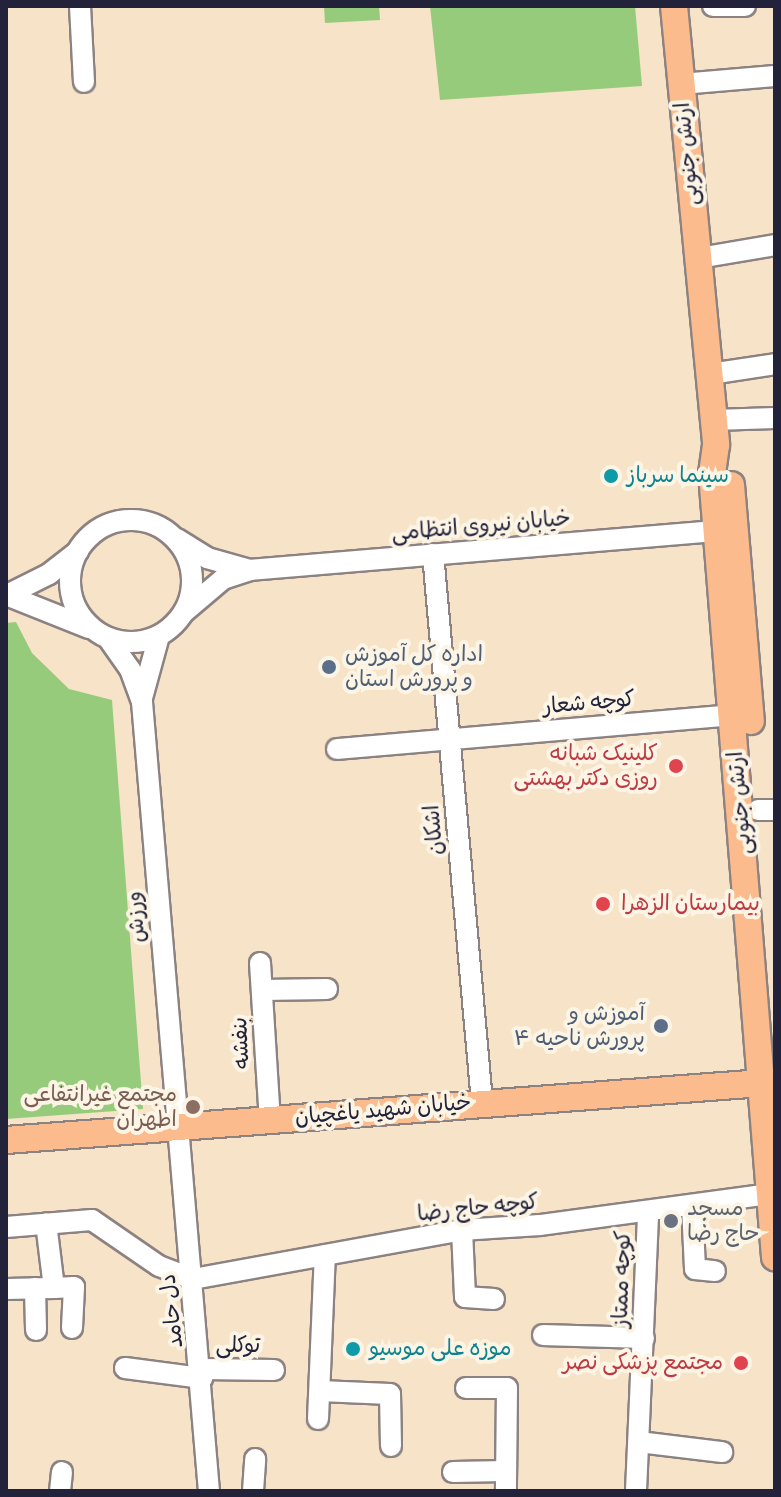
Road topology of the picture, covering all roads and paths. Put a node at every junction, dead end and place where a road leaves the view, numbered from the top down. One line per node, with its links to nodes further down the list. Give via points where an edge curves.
1 (80, 6): 6 (street)
2 (674, 6): 7 (main road, ارتش جنوبی)
3 (713, 6): 4 (street)
4 (745, 6)
5 (775, 76): 7 (street)
6 (84, 82)
7 (681, 84): 9 (main road, ارتش جنوبی)
8 (775, 245): 9 (street)
9 (699, 258): 11 (main road, ارتش جنوبی)
10 (775, 364): 11 (street)
11 (710, 374): 13 (main road, ارتش جنوبی)
12 (775, 418): 13 (street)
13 (715, 432): 14 (main road, ارتش جنوبی); 27 (main road, ارتش جنوبی, via 730,471)
14 (717, 531): 17 (street, خیابان نیروی انتظامی); 24 (main road, ارتش جنوبی)
15 (169, 533): 16 (street, via 154,525 119,521 89,537); 18 (street, خیابان نیروی انتظامی, via 207,558); 20 (street, via 181,546 192,578)
16 (78, 551): 19 (street, via 49,574); 21 (street, via 70,584 77,609)
17 (433, 554): 18 (street, خیابان نیروی انتظامی); 25 (street, اشکان)
18 (250, 570): 20 (street, خیابان نیروی انتظامی, via 223,579)
19 (7, 595): 21 (street)
20 (184, 612): 22 (street)
21 (101, 634): 22 (street, via 143,641); 23 (street, ورزش, via 130,669)
22 (159, 636): 23 (street, ورزش)
23 (142, 702): 35 (street, ورزش)
24 (733, 715): 25 (street, کوچه شعار); 32 (main road, ارتش جنوبی)
25 (450, 740): 26 (street, کوچه شعار); 33 (street, اشکان)
26 (337, 749)
27 (766, 810): 31 (main road, ارتش جنوبی)
28 (260, 963): 30 (street, بنفشه)
29 (327, 989): 30 (street)
30 (262, 990): 34 (street, بنفشه)
31 (775, 1037)
32 (768, 1092): 33 (main road, خیابان شهید یاغچیان); 37 (main road, ارتش جنوبی)
33 (482, 1102): 34 (main road, خیابان شهید یاغچیان)
34 (270, 1120): 35 (main road, خیابان شهید یاغچیان)
35 (179, 1127): 36 (main road, خیابان شهید یاغچیان); 46 (street, دل حامد)
36 (6, 1140)
37 (770, 1194): 38 (street, کوچه حاج رضا); 44 (main road, ارتش جنوبی)
38 (692, 1205): 39 (street, کوچه حاج رضا); 45 (street, via 695,1269)
39 (648, 1212): 42 (street, کوچه حاج رضا); 53 (street, کوچه ممتاز)
40 (46, 1223): 41 (street); 46 (street, via 92,1220 159,1266); 47 (street)
41 (6, 1227)
42 (462, 1230): 43 (street, کوچه حاج رضا); 49 (street, via 465,1297)
43 (325, 1255): 46 (street, کوچه حاج رضا); 58 (street)
44 (775, 1257)
45 (715, 1271)
46 (193, 1279): 56 (street, دل حامد)
47 (44, 1288): 48 (street); 50 (street, via 74,1287); 51 (street)
48 (6, 1289)
49 (494, 1299)
50 (72, 1328)
51 (36, 1330)
52 (543, 1335): 53 (street)
53 (644, 1338): 60 (street, کوچه ممتاز)
54 (125, 1368): 56 (street, توکلی)
55 (274, 1370): 56 (street, توکلی)
56 (202, 1374): 66 (street, دل حامد)
57 (466, 1388): 65 (street, via 507,1388)
58 (320, 1391): 59 (street); 61 (street, via 390,1394)
59 (318, 1419)
60 (639, 1442): 62 (street); 68 (street, کوچه ممتاز)
61 (391, 1446)
62 (722, 1452)
63 (255, 1459): 67 (street)
64 (453, 1472): 65 (street)
65 (506, 1481)
66 (209, 1491)
67 (253, 1491)
68 (636, 1491)

